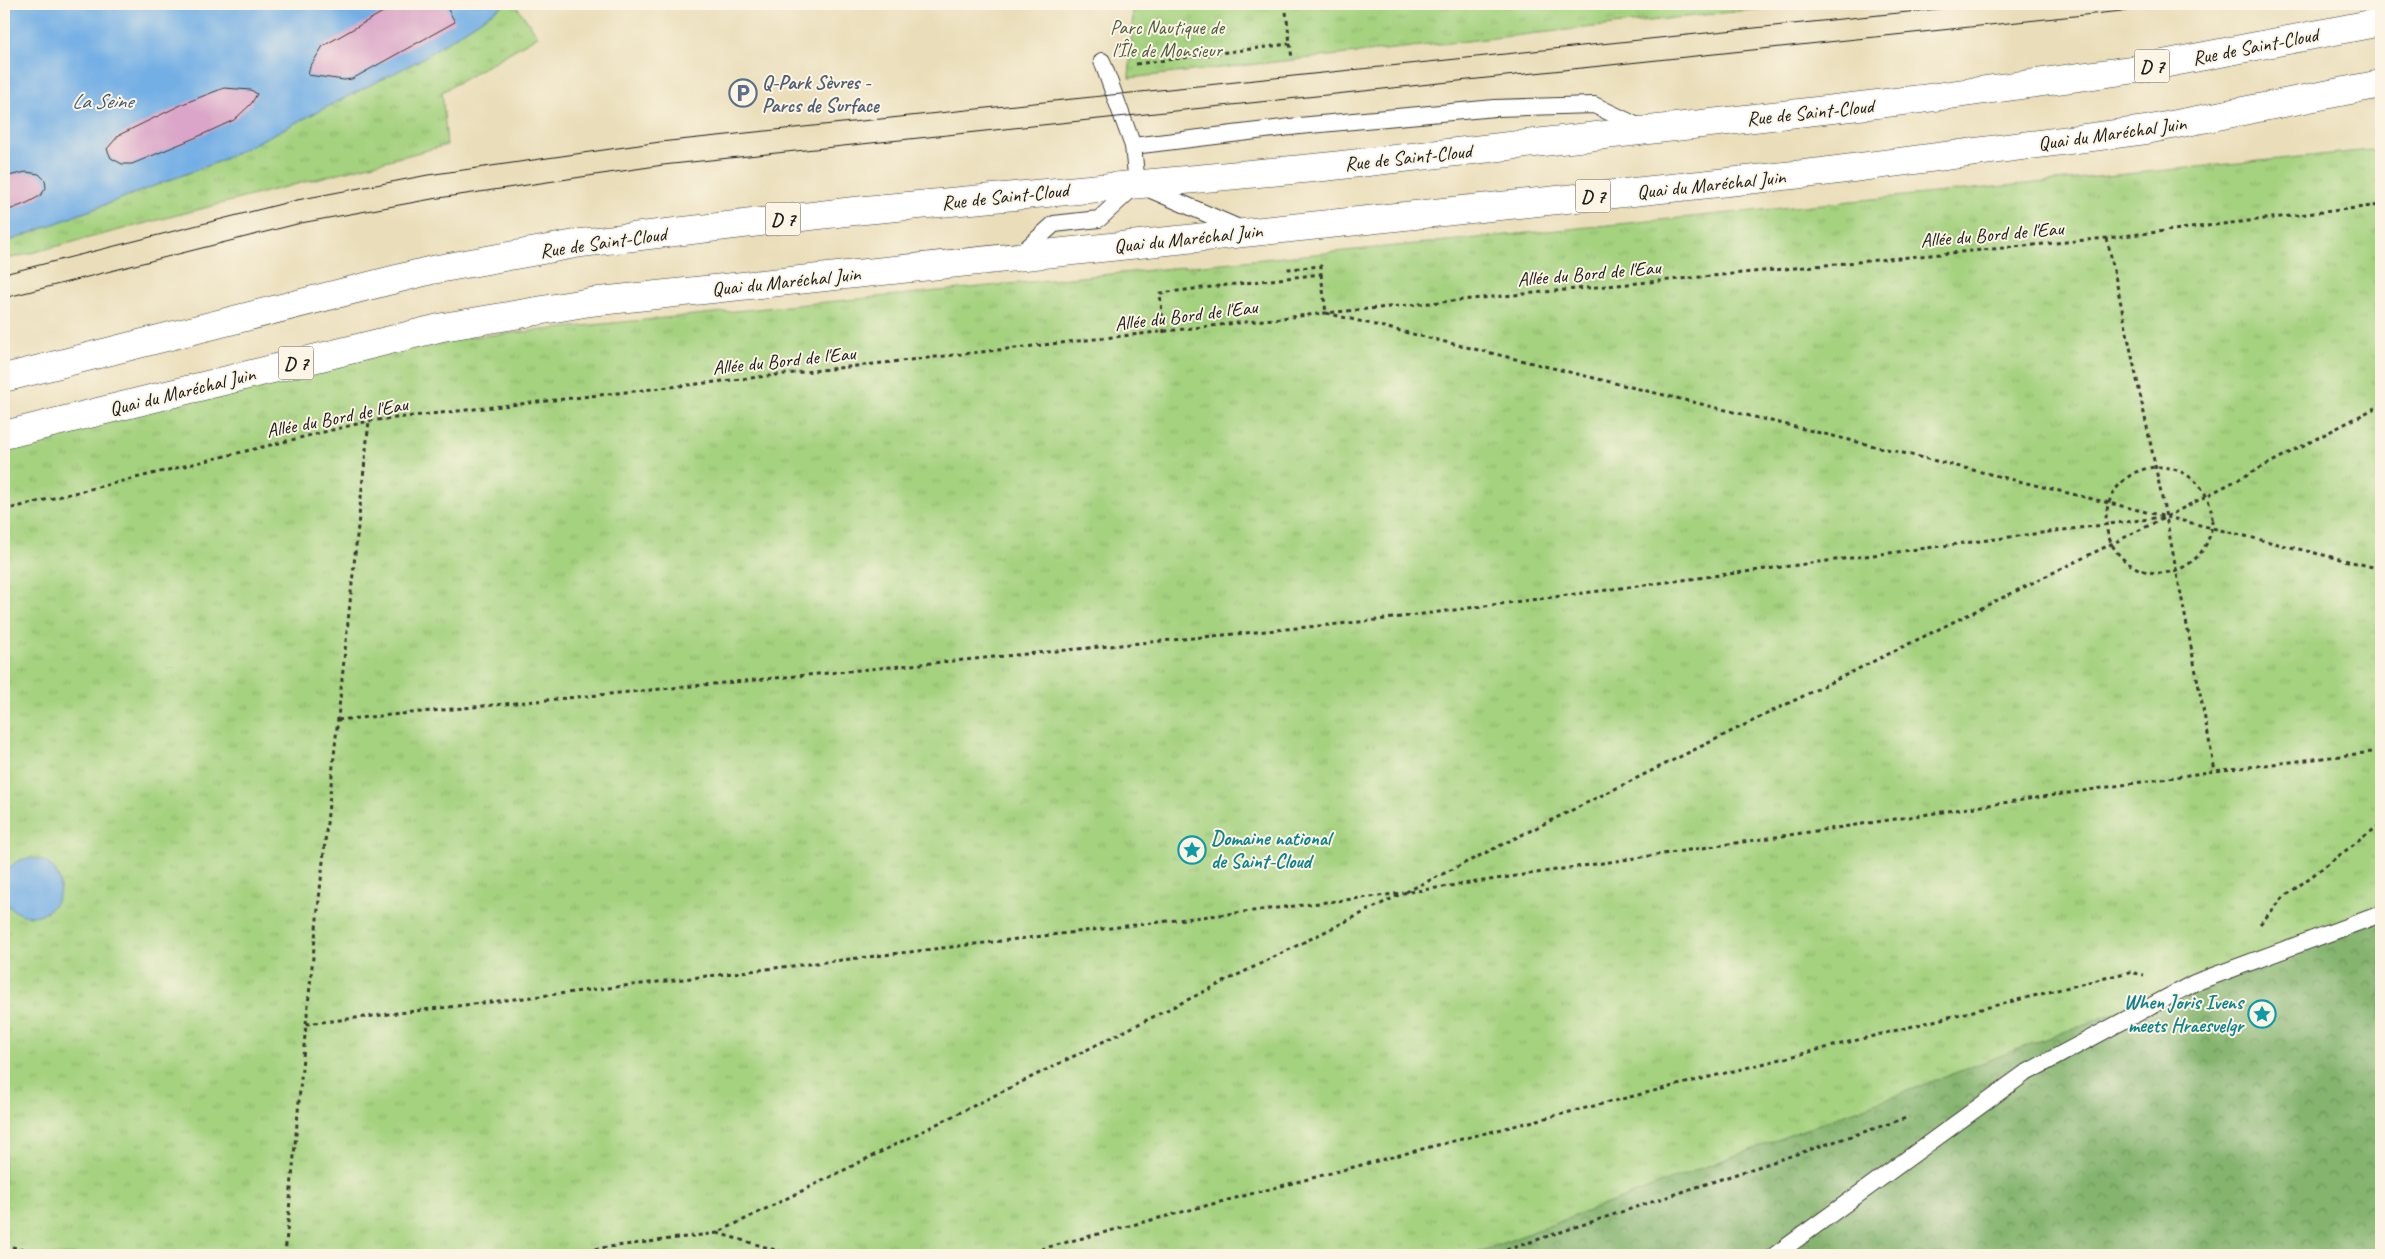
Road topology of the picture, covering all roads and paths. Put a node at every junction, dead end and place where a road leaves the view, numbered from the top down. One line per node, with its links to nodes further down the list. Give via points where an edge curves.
1 (1285, 4): 3 (path)
2 (2381, 22): 7 (main road, Rue de Saint-Cloud / D 7, via 2138,69 1921,99)
3 (1290, 44): 4 (path); 5 (path, via 1130,65)
4 (1292, 59)
5 (1102, 61): 8 (lane)
6 (2381, 84): 11 (main road, Quai du Maréchal Juin / D 7, via 2126,133 1822,172)
7 (1646, 130): 8 (lane, via 1594,105 1495,108 1299,126); 9 (main road, Rue de Saint-Cloud / D 7, via 1324,167)
8 (1133, 146): 9 (lane)
9 (1137, 184): 11 (lane); 13 (lane, via 1099,219 1054,224); 18 (main road, Rue de Saint-Cloud / D 7, via 854,211 581,243 432,270)
10 (2381, 205): 12 (path, Allée du Bord de l'Eau)
11 (1249, 232): 13 (main road, Quai du Maréchal Juin / D 7)
12 (2107, 238): 16 (path, Allée du Bord de l'Eau); 22 (path)
13 (1018, 256): 21 (main road, Quai du Maréchal Juin / D 7, via 590,302 443,326)
14 (1288, 259): 15 (path, via 1289,269 1321,266)
15 (1321, 274): 16 (path); 17 (path, via 1160,293)
16 (1326, 313): 17 (path, Allée du Bord de l'Eau); 24 (path)
17 (1164, 333): 20 (path, Allée du Bord de l'Eau)
18 (4, 378)
19 (2381, 406): 23 (path)
20 (370, 421): 25 (path, Allée du Bord de l'Eau); 32 (path)
21 (4, 435)
22 (2156, 466): 23 (path, via 2185,473); 24 (path, via 2125,479); 26 (path)
23 (2206, 496): 26 (path); 28 (path, via 2212,512)
24 (2109, 504): 26 (path); 27 (path)
25 (4, 510)
26 (2166, 517): 27 (path); 28 (path); 29 (path); 30 (path)
27 (2106, 523): 29 (path); 32 (path, via 1370,621)
28 (2211, 527): 30 (path, via 2208,541 2200,553); 31 (path)
29 (2112, 543): 30 (path, via 2133,566 2147,571); 36 (path)
30 (2177, 570): 34 (path)
31 (2381, 570)
32 (338, 720): 40 (path)
33 (2381, 751): 34 (path)
34 (2215, 771): 36 (path)
35 (2381, 824): 38 (path, via 2284,897)
36 (1403, 893): 40 (path); 42 (path)
37 (2381, 914): 39 (lane)
38 (2259, 925)
39 (2194, 983): 48 (path, via 2129,972 1434,1146); 50 (lane, via 2024,1074)
40 (306, 1024): 45 (path)
41 (1911, 1117): 49 (path)
42 (717, 1233): 46 (path); 47 (path)
43 (4, 1246): 44 (path)
44 (69, 1255)
45 (285, 1255)
46 (547, 1255)
47 (793, 1255)
48 (1018, 1255)
49 (1491, 1255)
50 (1775, 1255)

